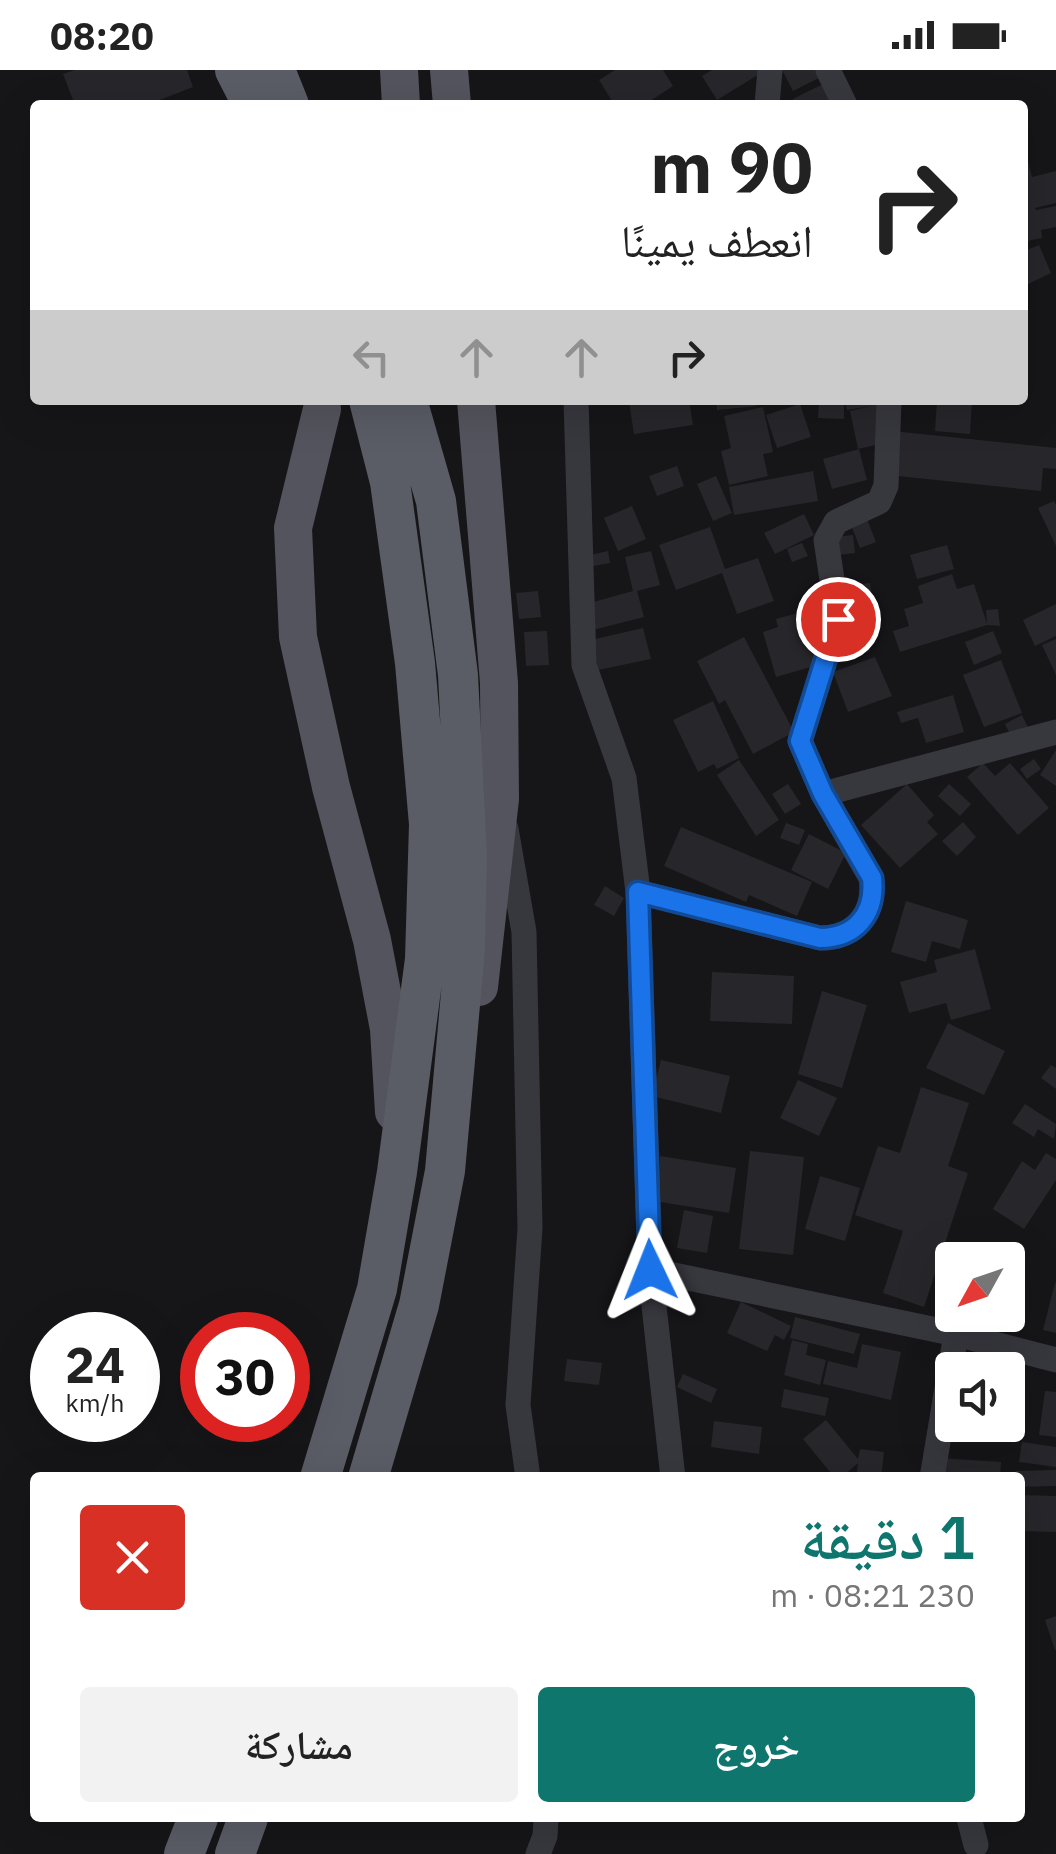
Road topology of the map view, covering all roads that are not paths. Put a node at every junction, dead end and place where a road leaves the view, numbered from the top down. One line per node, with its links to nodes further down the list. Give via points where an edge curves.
1 (235, 70): 7 (highway)
2 (275, 70): 8 (highway)
3 (399, 70): 9 (main road)
4 (449, 70): 10 (main road)
5 (770, 70): 11 (street)
6 (828, 70): 12 (street)
7 (250, 100)
8 (288, 100)
9 (400, 100)
10 (452, 100)
11 (767, 100)
12 (843, 100)
13 (371, 405): 24 (highway, via 408,608 429,824 425,959)
14 (408, 405): 23 (highway, via 436,501 458,676 467,855)
15 (476, 405): 21 (main road, via 499,683)
16 (576, 405): 22 (street, via 584,664 624,778)
17 (889, 405): 20 (street, via 886,486 879,502 836,522 826,540 838,619 800,741)
18 (322, 409): 24 (main road, via 293,528 298,638 390,1028)
19 (1056, 732): 20 (street)
20 (823, 794): 22 (street, via 872,878 866,917 846,934 820,938)
21 (500, 799): 23 (main road, via 468,1082); 30 (street, via 524,932 530,1228 518,1405)
22 (638, 892): 25 (street)
23 (445, 1171): 29 (highway, via 418,1306)
24 (397, 1172): 28 (highway, via 377,1288)
25 (650, 1270): 26 (street); 31 (street)
26 (956, 1334): 27 (street); 32 (street)
27 (1056, 1360)
28 (322, 1471)
29 (370, 1472)
30 (527, 1472)
31 (671, 1472)
32 (933, 1472)
33 (196, 1822): 38 (highway)
34 (247, 1822): 39 (highway)
35 (546, 1822): 40 (street)
36 (970, 1822): 37 (street)
37 (976, 1845)
38 (184, 1854)
39 (235, 1854)
40 (538, 1854)

